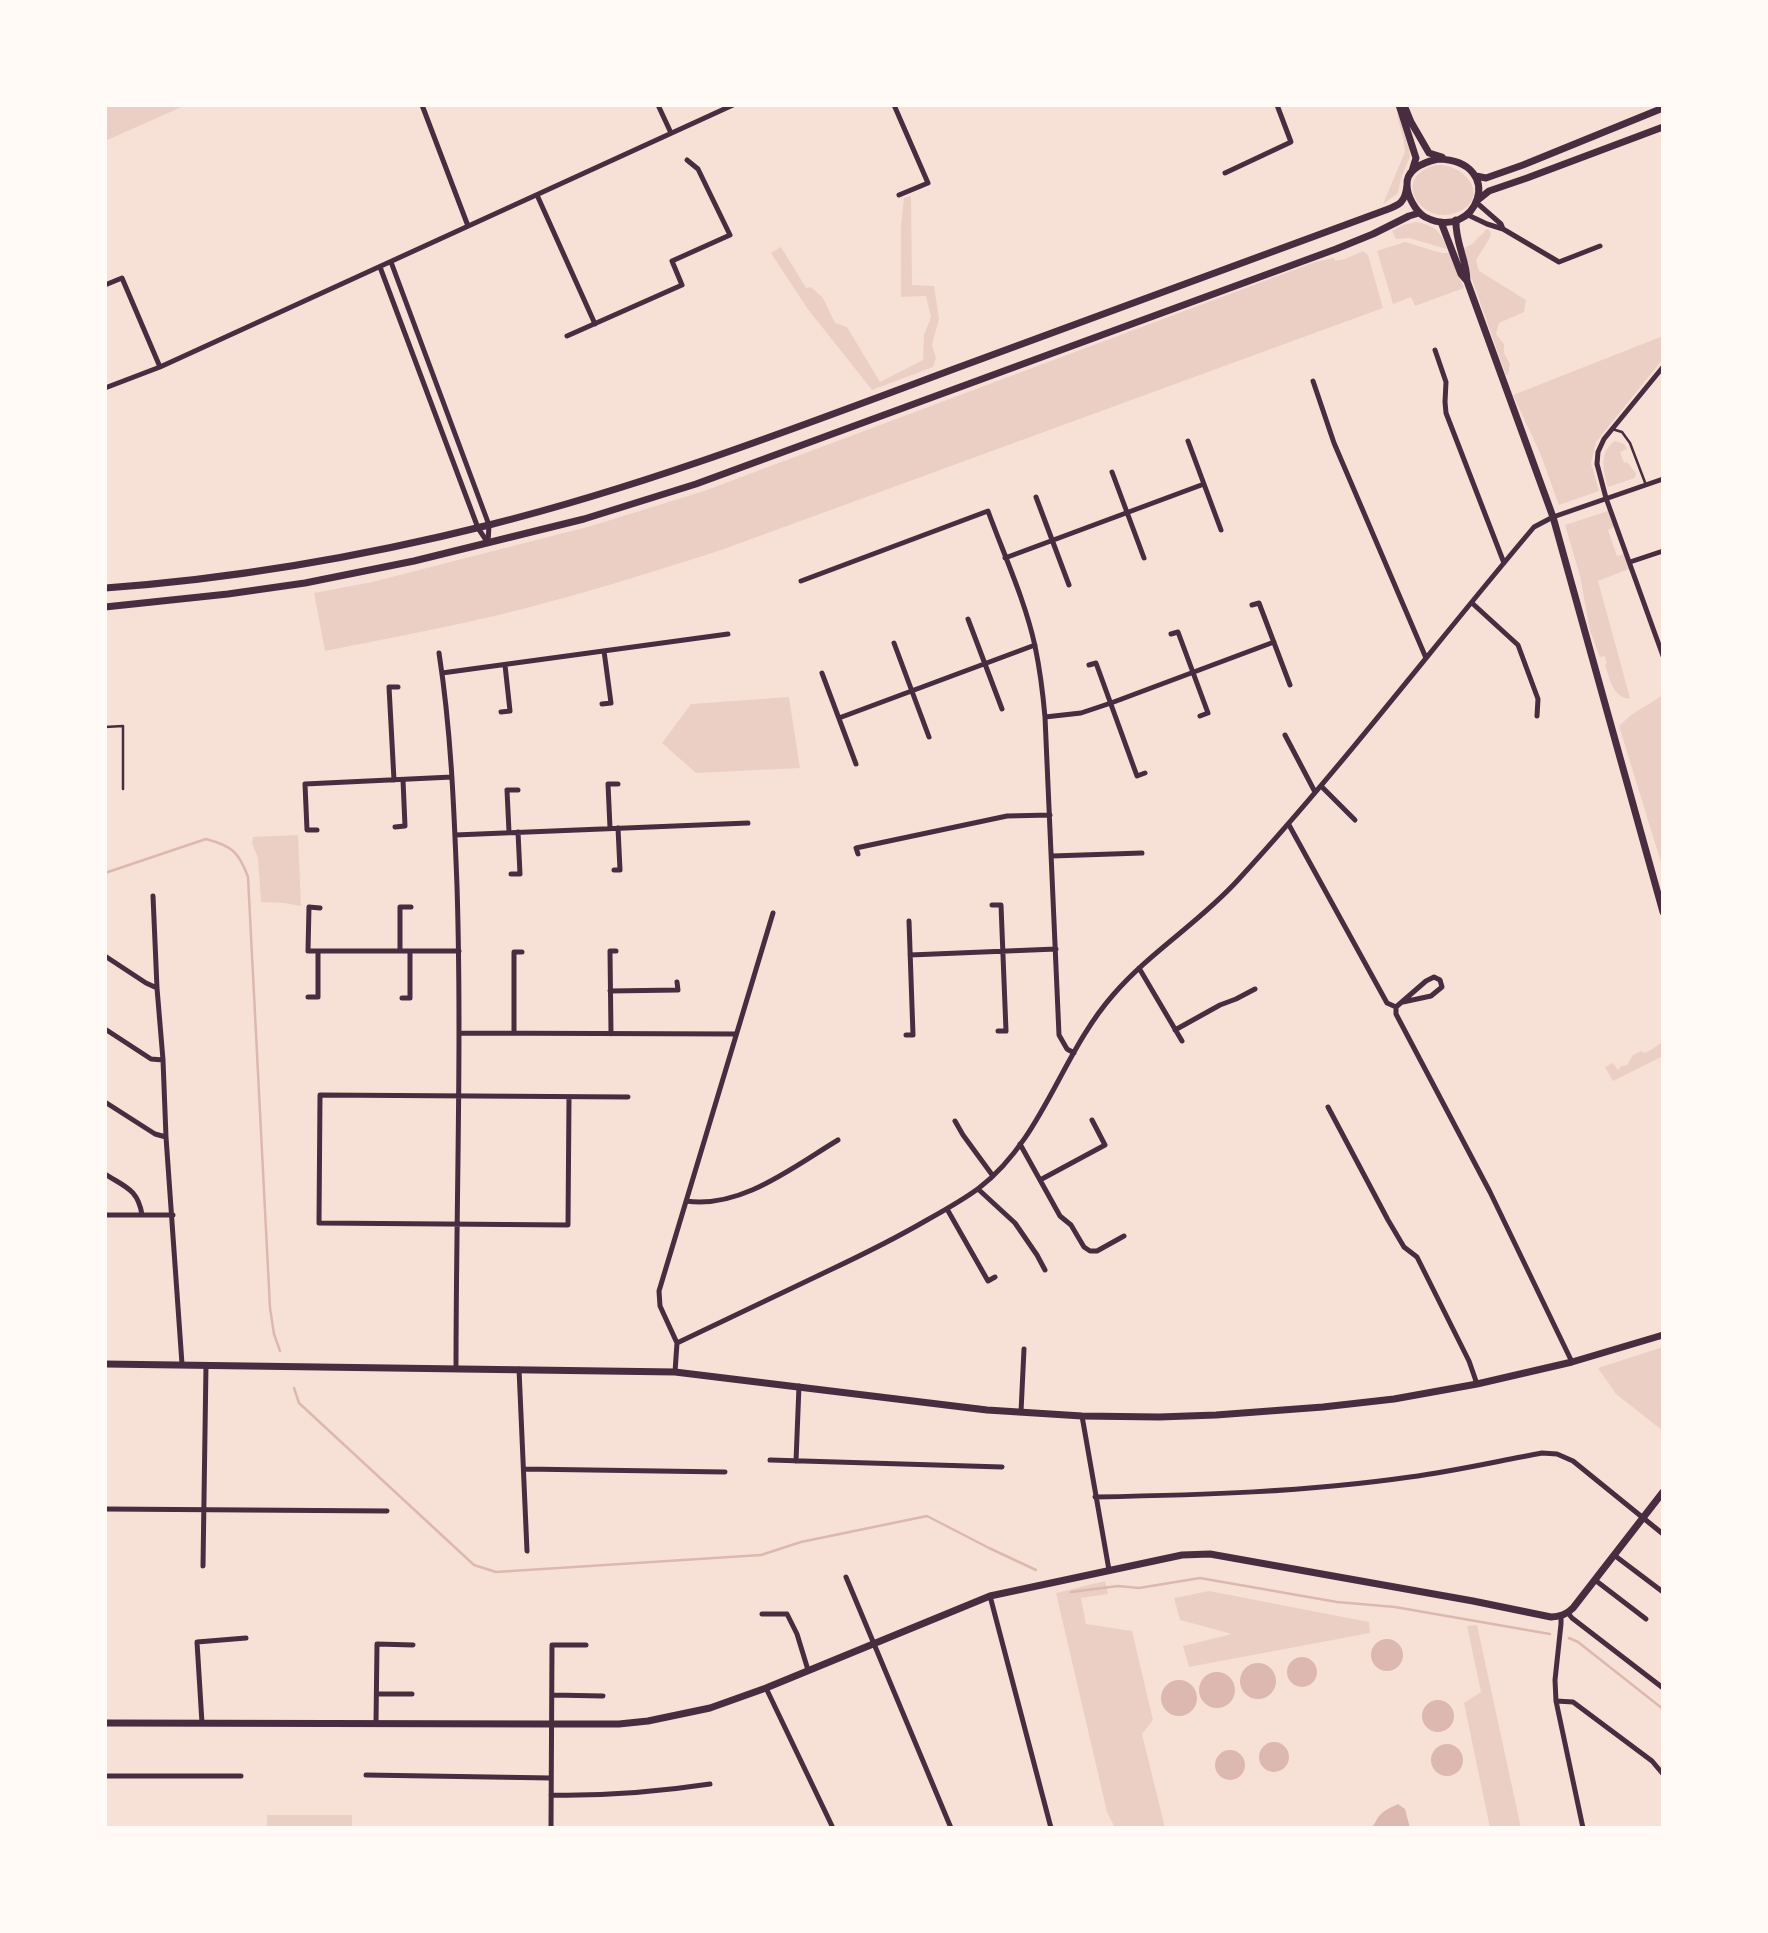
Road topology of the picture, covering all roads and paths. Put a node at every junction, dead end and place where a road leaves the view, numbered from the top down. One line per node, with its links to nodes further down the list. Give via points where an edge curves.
1 (422, 105): 23 (street)
2 (657, 105): 9 (street)
3 (733, 105): 9 (street)
4 (894, 105): 17 (street, via 928,183)
5 (1277, 105): 12 (street, via 1290,142)
6 (1402, 105): 10 (street, via 1429,153); 13 (street, via 1416,158)
7 (1663, 108): 14 (street, via 1497,174)
8 (1663, 127): 18 (street, via 1489,191)
9 (671, 133): 16 (street)
10 (1449, 159): 13 (street, via 1429,161); 14 (street)
11 (687, 160): 30 (street, via 698,169 730,235 672,261 682,285)
12 (1225, 173)
13 (1411, 173): 15 (street)
14 (1476, 176): 18 (street)
15 (1407, 185): 19 (street); 47 (street, via 1406,196 1398,205 1325,233 729,453)
16 (537, 194): 23 (street); 30 (street)
17 (899, 195)
18 (1478, 201): 20 (street); 24 (street)
19 (1419, 213): 22 (street); 51 (street, via 1336,249 696,484)
20 (1468, 215): 21 (street); 24 (street)
21 (1457, 220): 22 (street); 28 (street)
22 (1441, 222): 28 (street)
23 (468, 226): 26 (street)
24 (1503, 229): 25 (street, via 1559,262)
25 (1600, 247)
26 (391, 262): 27 (street); 47 (street)
27 (380, 267): 33 (street); 48 (street)
28 (1467, 281): 46 (street)
29 (105, 285): 33 (street, via 122,278)
30 (595, 324): 31 (street)
31 (567, 336)
32 (1436, 350): 56 (street, via 1446,382 1446,413)
33 (160, 367): 36 (street)
34 (1663, 367): 37 (street)
35 (1313, 381): 72 (street, via 1334,443)
36 (105, 388)
37 (1612, 429): 42 (lane, via 1622,432 1630,443); 44 (street, via 1598,452)
38 (1188, 441): 41 (street)
39 (1112, 472): 45 (street)
40 (1663, 479): 42 (street)
41 (1204, 484): 45 (street); 49 (street)
42 (1646, 485): 44 (street)
43 (1036, 497): 50 (street)
44 (1606, 498): 46 (street); 55 (street)
45 (1127, 513): 50 (street); 54 (street)
46 (1553, 517): 56 (street, via 1534,527); 123 (street)
47 (489, 525): 48 (street); 51 (street)
48 (478, 528): 51 (street); 59 (street, via 265,569)
49 (1221, 530)
50 (1052, 540): 53 (street); 58 (street)
51 (488, 543): 62 (street, via 305,583)
52 (1663, 551): 55 (street)
53 (1005, 558): 57 (street, via 988,511); 68 (street)
54 (1144, 558)
55 (1630, 562): 71 (street)
56 (1504, 563): 60 (street)
57 (801, 581)
58 (1069, 586)
59 (105, 588)
60 (1472, 603): 72 (street); 87 (street, via 1518,645 1538,699)
61 (1252, 606): 66 (street, via 1259,603)
62 (105, 607)
63 (968, 619): 73 (street)
64 (728, 634): 69 (street)
65 (1171, 634): 78 (street, via 1178,632)
66 (1274, 642): 78 (street); 79 (street)
67 (894, 643): 81 (street)
68 (1035, 645): 73 (street); 88 (street)
69 (604, 651): 74 (street); 83 (street, via 611,703)
70 (439, 653): 76 (street)
71 (1663, 656)
72 (1426, 658): 99 (street)
73 (985, 664): 81 (street); 84 (street)
74 (505, 665): 76 (street); 85 (street, via 510,711)
75 (1089, 665): 82 (street, via 1096,663)
76 (442, 673): 95 (street)
77 (822, 673): 89 (street)
78 (1193, 673): 82 (street); 86 (street, via 1208,713)
79 (1290, 685)
80 (398, 687): 97 (street, via 389,687)
81 (912, 691): 89 (street); 92 (street)
82 (1111, 703): 88 (street, via 1081,713); 94 (street, via 1137,776)
83 (601, 704)
84 (1002, 709)
85 (501, 712)
86 (1200, 716)
87 (1536, 716)
88 (1045, 717): 103 (street)
89 (839, 718): 93 (street)
90 (105, 727): 100 (lane, via 123,726)
91 (1285, 735): 102 (street)
92 (929, 737)
93 (856, 764)
94 (1145, 773)
95 (452, 777): 96 (street); 113 (street)
96 (403, 779): 97 (street); 107 (street, via 405,827)
97 (394, 780): 110 (street, via 305,784 307,830)
98 (618, 783): 108 (street, via 608,784)
99 (1321, 786): 102 (street); 104 (street)
100 (123, 789)
101 (518, 790): 111 (street, via 507,790)
102 (1315, 792): 106 (street)
103 (1050, 815): 115 (street, via 1007,816 856,848); 116 (street)
104 (1355, 820)
105 (748, 822): 109 (street)
106 (1289, 825): 136 (street, via 1234,885); 144 (street, via 1387,1003)
107 (395, 827)
108 (610, 828): 109 (street); 112 (street)
109 (618, 828): 117 (street, via 620,870)
110 (317, 830)
111 (509, 832): 112 (street); 113 (street)
112 (518, 832): 118 (street, via 520,874)
113 (455, 835): 130 (street)
114 (1142, 853): 116 (street)
115 (858, 854)
116 (1052, 856): 126 (street)
117 (614, 870)
118 (511, 874)
119 (153, 896): 138 (street)
120 (992, 905): 132 (street, via 1000,905)
121 (411, 907): 128 (street, via 400,907)
122 (320, 908): 127 (street, via 309,908 308,951)
123 (1663, 910)
124 (773, 913): 151 (street)
125 (909, 921): 134 (street)
126 (1056, 949): 132 (street); 154 (street, via 1059,1035)
127 (318, 951): 128 (street); 141 (street, via 318,997)
128 (400, 951): 129 (street)
129 (410, 951): 130 (street); 142 (street, via 410,998)
130 (459, 951): 148 (street)
131 (616, 951): 140 (street, via 610,951)
132 (1003, 951): 134 (street); 147 (street, via 1006,1031)
133 (522, 952): 149 (street, via 514,952)
134 (910, 955): 152 (street, via 913,1035)
135 (105, 956): 138 (street)
136 (1139, 968): 146 (street); 154 (street, via 1095,1018)
137 (677, 982): 140 (street, via 678,990)
138 (157, 988): 155 (street)
139 (1255, 989): 146 (street)
140 (610, 990): 150 (street)
141 (308, 997)
142 (402, 998)
143 (1404, 1002): 143 (street, via 1436,994 1440,980 1430,978); 144 (street)
144 (1396, 1007): 182 (street)
145 (105, 1029): 155 (street, via 151,1059)
146 (1175, 1030): 153 (street)
147 (998, 1031)
148 (460, 1033): 149 (street); 156 (street)
149 (514, 1033): 150 (street)
150 (611, 1034): 151 (street)
151 (735, 1034): 170 (street)
152 (906, 1035)
153 (1182, 1041)
154 (1074, 1053): 165 (street)
155 (163, 1060): 163 (street)
156 (459, 1096): 157 (street); 175 (street); 175 (street, via 320,1095 319,1223)
157 (569, 1097): 158 (street); 175 (street, via 568,1225)
158 (628, 1097)
159 (105, 1102): 163 (street, via 155,1135)
160 (1328, 1107): 189 (street, via 1404,1247 1417,1257)
161 (1092, 1120): 168 (street, via 1105,1145)
162 (955, 1121): 167 (street)
163 (166, 1137): 174 (street)
164 (838, 1140): 170 (street, via 752,1191 706,1202)
165 (1020, 1144): 167 (street); 168 (street)
166 (105, 1174): 173 (street, via 137,1196)
167 (993, 1176): 169 (street)
168 (1040, 1180): 176 (street, via 1060,1216 1090,1251)
169 (978, 1189): 171 (street); 177 (street, via 1015,1223)
170 (686, 1201): 180 (street, via 659,1290 660,1306)
171 (947, 1209): 178 (street, via 988,1280); 180 (street, via 885,1244)
172 (105, 1215): 173 (street)
173 (142, 1215): 174 (street)
174 (173, 1215): 184 (street)
175 (457, 1224): 186 (street)
176 (1124, 1236)
177 (1045, 1270)
178 (995, 1277)
179 (1663, 1335): 182 (street)
180 (677, 1343): 188 (street)
181 (1024, 1349): 191 (street)
182 (1572, 1362): 189 (street)
183 (105, 1364): 184 (street)
184 (182, 1364): 185 (street)
185 (206, 1365): 186 (street); 201 (street)
186 (456, 1369): 187 (street)
187 (519, 1369): 188 (street); 196 (street)
188 (674, 1372): 190 (street)
189 (1477, 1384): 192 (street, via 1323,1407 1161,1417)
190 (799, 1387): 191 (street); 194 (street)
191 (1021, 1412): 192 (street)
192 (1082, 1416): 199 (street)
193 (770, 1460): 194 (street)
194 (796, 1461): 195 (street)
195 (1002, 1467)
196 (524, 1469): 197 (street); 205 (street)
197 (725, 1472)
198 (1663, 1492): 203 (street)
199 (1095, 1497): 203 (street, via 1332,1486 1412,1477 1542,1453 1573,1461); 208 (street)
200 (105, 1509): 201 (street)
201 (204, 1510): 202 (street); 207 (street)
202 (387, 1511)
203 (1643, 1519): 204 (street); 206 (street)
204 (1663, 1534)
205 (527, 1551)
206 (1615, 1555): 210 (street); 211 (street)
207 (203, 1566)
208 (1109, 1570): 212 (street); 214 (street, via 1182,1555 1210,1555 1551,1617)
209 (846, 1577): 217 (street)
210 (1595, 1580): 214 (street); 215 (street)
211 (1663, 1592)
212 (990, 1596): 217 (street); 242 (street)
213 (762, 1614): 220 (street, via 787,1614)
214 (1564, 1615): 222 (street); 227 (street)
215 (1646, 1619)
216 (246, 1638): 229 (street, via 197,1642)
217 (874, 1643): 220 (street); 241 (street)
218 (413, 1645): 223 (street, via 377,1644)
219 (586, 1645): 225 (street, via 552,1645)
220 (808, 1670): 221 (street)
221 (766, 1688): 231 (street, via 683,1715 648,1721); 240 (street)
222 (1663, 1688)
223 (377, 1694): 224 (street); 230 (street)
224 (412, 1694)
225 (552, 1695): 226 (street); 231 (street)
226 (603, 1696)
227 (1556, 1701): 232 (street, via 1573,1702); 243 (street)
228 (105, 1723): 229 (street)
229 (202, 1723): 230 (street)
230 (376, 1723): 231 (street)
231 (551, 1724): 236 (street)
232 (1663, 1774)
233 (366, 1775): 236 (street)
234 (105, 1776): 235 (street)
235 (241, 1776)
236 (551, 1778): 238 (street)
237 (710, 1784): 238 (street, via 631,1794)
238 (551, 1795): 239 (street)
239 (551, 1828)
240 (833, 1828)
241 (951, 1828)
242 (1051, 1828)
243 (1583, 1828)

